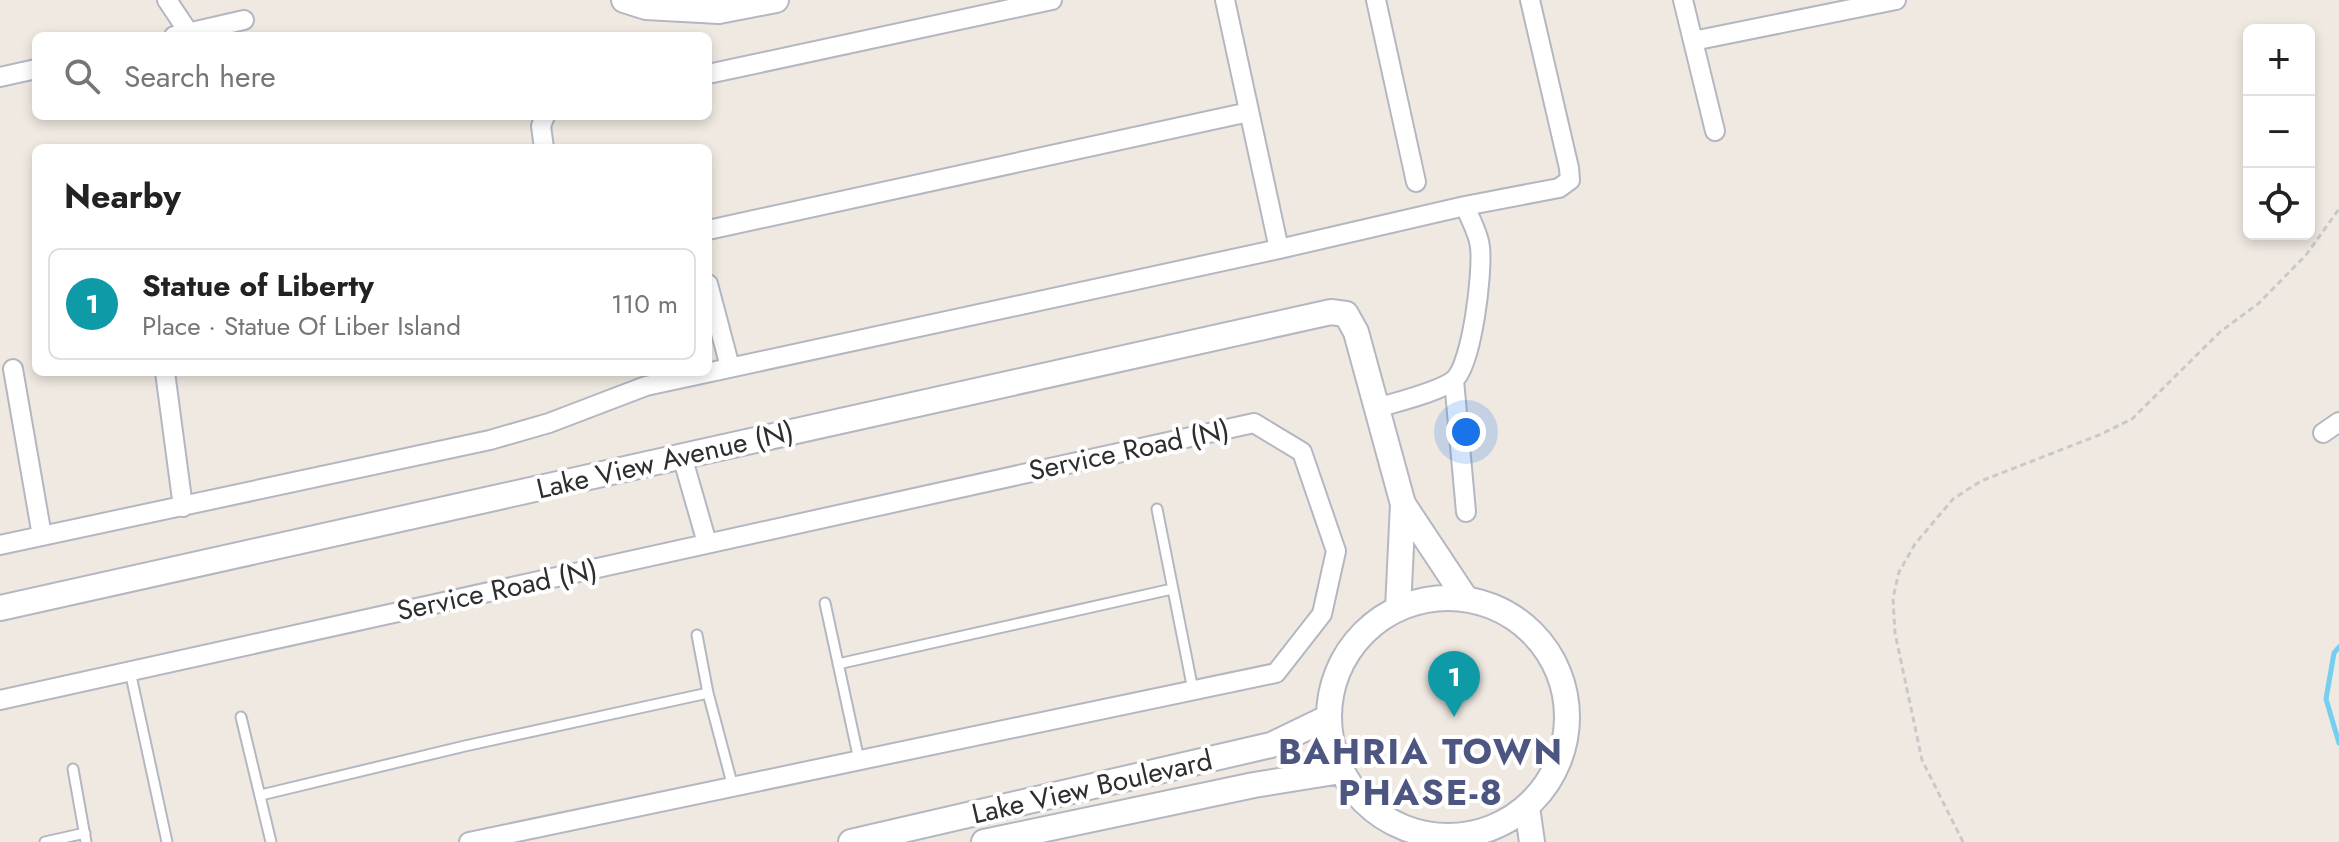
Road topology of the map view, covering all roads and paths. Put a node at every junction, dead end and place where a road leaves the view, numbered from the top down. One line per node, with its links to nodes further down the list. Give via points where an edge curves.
1 (167, 0): 12 (street)
2 (624, 0): 10 (street, via 646,7)
3 (776, 0): 10 (street)
4 (1052, 0): 16 (street)
5 (1225, 0): 18 (street)
6 (1376, 0): 22 (street)
7 (1530, 0): 23 (street, via 1570,180 1559,188)
8 (1683, 0): 14 (street)
9 (1896, 0): 14 (street)
10 (721, 6)
11 (244, 20): 13 (street)
12 (180, 32)
13 (190, 32)
14 (1693, 41): 20 (street)
15 (32, 70): 17 (street)
16 (712, 73)
17 (0, 77)
18 (1249, 112): 25 (street); 26 (street)
19 (543, 120): 21 (street)
20 (1715, 131)
21 (543, 144)
22 (1416, 182)
23 (1465, 206): 26 (street); 33 (street, via 1480,244 1481,279 1465,362)
24 (2339, 209): 73 (path, via 2306,255 2259,303 2220,332 2132,419 1981,481 1953,499 1915,544 1899,572 1893,598 1895,633 1922,760)
25 (712, 229)
26 (1279, 249): 28 (street)
27 (712, 299): 28 (street)
28 (730, 367): 30 (street)
29 (13, 369): 42 (street)
30 (712, 371)
31 (166, 376): 39 (street)
32 (690, 376): 39 (street, via 490,440)
33 (1454, 380): 34 (street); 41 (street)
34 (1377, 408): 37 (street, Lake View Avenue (N), via 1356,332 1346,314 1331,312); 38 (street)
35 (2339, 422): 36 (street)
36 (2323, 433)
37 (682, 456): 43 (street); 48 (street, Lake View Avenue (N))
38 (1403, 504): 46 (street); 49 (street)
39 (183, 507): 42 (street)
40 (1157, 509): 45 (lane)
41 (1466, 512)
42 (42, 536): 44 (street)
43 (707, 543): 52 (street, Service Road (N)); 53 (street, Service Road (N), via 1254,423 1302,452 1336,551 1334,564 1322,614 1276,673)
44 (0, 545)
45 (1172, 589): 51 (lane); 53 (lane)
46 (1466, 599): 49 (street, via 1420,601); 63 (street, via 1492,606 1527,628 1553,659 1564,684 1567,738 1546,787)
47 (825, 603): 51 (lane)
48 (0, 608)
49 (1398, 609): 57 (street, via 1347,653 1337,673)
50 (697, 635): 54 (lane)
51 (838, 664): 58 (lane)
52 (130, 671): 55 (street, Service Road (N)); 67 (lane)
53 (1193, 690): 58 (street, Service Road (N))
54 (708, 693): 61 (lane); 62 (lane)
55 (0, 700)
56 (241, 717): 62 (lane)
57 (1329, 717): 60 (street); 70 (street, Lake View Boulevard, via 1271,745)
58 (859, 760): 61 (street, Service Road (N))
59 (73, 769): 64 (lane)
60 (1341, 771): 65 (street, via 1368,806 1386,819); 71 (street, Lake View Boulevard)
61 (733, 787): 69 (street, Service Road (N))
62 (261, 795): 68 (lane)
63 (1527, 807): 65 (street, via 1491,829); 72 (street)
64 (86, 838): 66 (lane)
65 (1451, 840)
66 (45, 842)
67 (167, 842)
68 (271, 842)
69 (469, 842)
70 (851, 842)
71 (984, 842)
72 (1532, 842)
73 (1963, 842)

